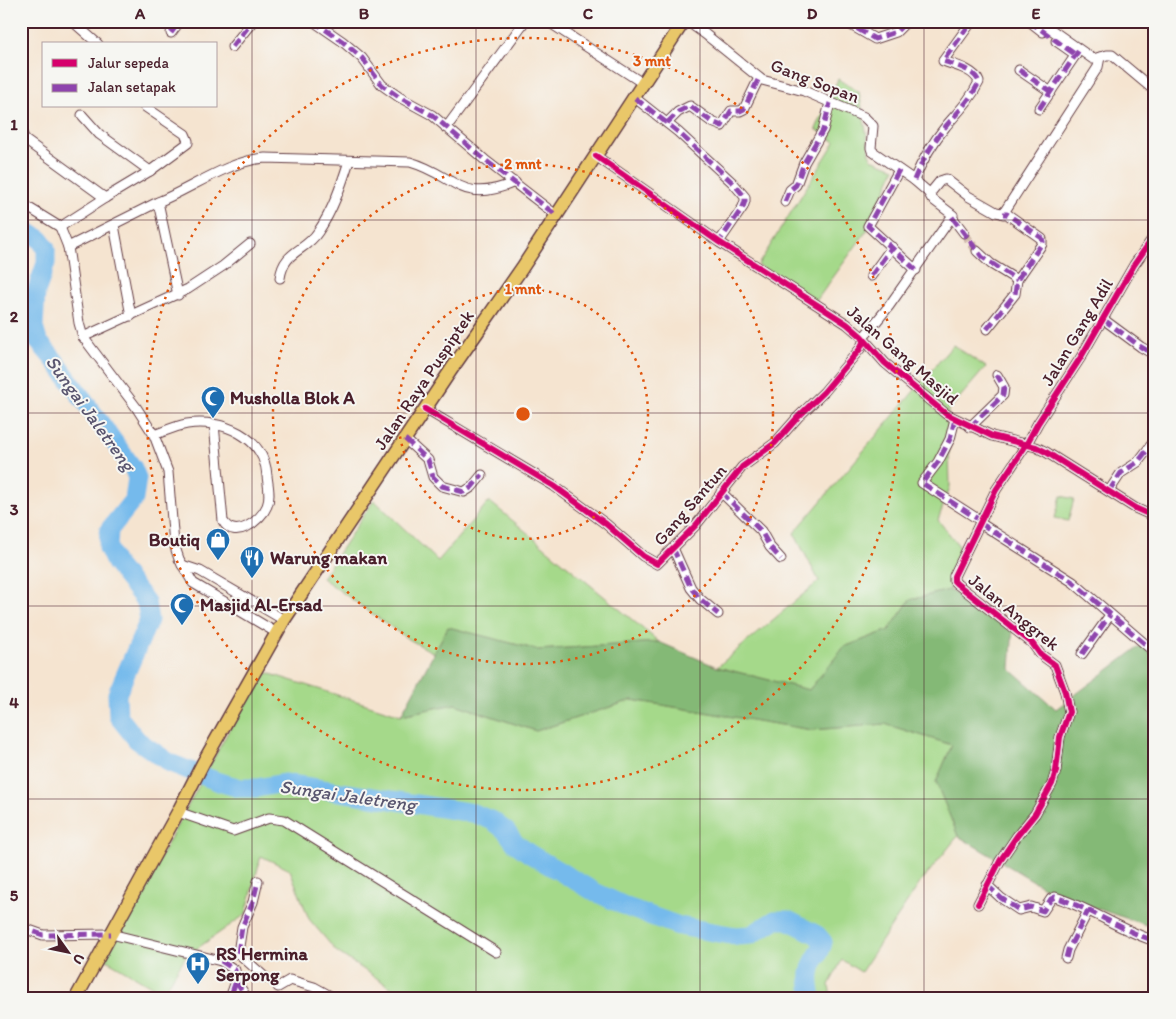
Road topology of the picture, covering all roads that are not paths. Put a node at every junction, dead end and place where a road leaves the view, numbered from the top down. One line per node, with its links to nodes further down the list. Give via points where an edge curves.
1 (72, 21): 14 (street)
2 (180, 21): 13 (street)
3 (253, 21): 15 (street)
4 (313, 21): 29 (street, via 362,58 382,85 424,110)
5 (525, 21): 29 (street)
6 (547, 21): 20 (street)
7 (686, 21): 19 (street, Gang Sopan); 20 (main road, Jalan Raya Puspiptek)
8 (844, 21): 9 (street, via 875,40 896,32)
9 (907, 21)
10 (972, 21): 36 (street, via 943,61 963,68 979,82 933,144)
11 (1029, 21): 16 (street)
12 (1039, 21): 16 (street)
13 (171, 33)
14 (96, 42)
15 (232, 47)
16 (1078, 53): 17 (street, via 1093,59); 22 (street)
17 (1100, 58): 21 (street, via 1112,55); 43 (street, via 1098,67)
18 (1019, 70): 22 (street)
19 (760, 78): 24 (street, Gang Sopan, via 804,91); 28 (street, via 744,109 731,111 722,126 690,106 678,112)
20 (644, 84): 23 (main road, Jalan Raya Puspiptek)
21 (1155, 91)
22 (1051, 92): 26 (street)
23 (635, 98): 28 (street); 32 (main road, Jalan Raya Puspiptek)
24 (830, 103): 34 (street, Gang Sopan, via 870,122 874,128 871,150); 41 (street, via 823,130)
25 (147, 108): 35 (street, via 185,134 188,140 186,146)
26 (1039, 109)
27 (82, 115): 35 (street, via 99,134)
28 (667, 124): 50 (street, via 745,197 743,207)
29 (446, 128): 37 (street)
30 (21, 131): 31 (street)
31 (23, 140): 39 (street)
32 (596, 156): 44 (main road, Jalan Raya Puspiptek); 50 (street, Jalan Gang Masjid)
33 (349, 161): 37 (street, via 410,162 476,192); 40 (street, via 254,159 232,165); 57 (street, via 338,196 318,234 283,264)
34 (899, 170): 36 (street, Gang Sopan); 53 (street, via 868,226)
35 (150, 171): 39 (street)
36 (914, 180): 38 (street, Gang Sopan)
37 (515, 182): 44 (street)
38 (928, 192): 43 (street, via 945,179 968,196); 45 (street, Gang Sopan)
39 (105, 198): 47 (street)
40 (158, 202): 46 (street); 59 (street)
41 (785, 202)
42 (21, 203): 47 (street)
43 (1003, 214): 58 (street, via 1043,241)
44 (556, 215): 67 (main road, Jalan Raya Puspiptek)
45 (952, 217): 48 (street, Gang Sopan); 55 (street)
46 (114, 225): 52 (street); 60 (street)
47 (60, 227): 52 (street)
48 (964, 233)
49 (1155, 235): 61 (street, Jalan Gang Adil)
50 (719, 242): 64 (street, Jalan Gang Masjid, via 834,315)
51 (250, 244): 59 (street)
52 (68, 247): 63 (street)
53 (892, 248): 55 (street); 56 (street)
54 (977, 251): 58 (street)
55 (916, 270): 64 (street)
56 (871, 276)
57 (280, 278)
58 (1017, 280): 62 (street, via 1015,294)
59 (178, 295): 60 (street)
60 (131, 316): 63 (street)
61 (1103, 319): 65 (street); 74 (street, Jalan Gang Adil)
62 (987, 329)
63 (83, 337): 71 (street)
64 (864, 339): 68 (street, Jalan Gang Masjid, via 910,385); 77 (street, Gang Santun, via 860,349 824,392 775,443 742,467)
65 (1155, 355)
66 (998, 375): 70 (street, via 1004,388 1003,395)
67 (425, 409): 72 (main road, Jalan Raya Puspiptek); 80 (street, Gang Santun, via 554,486 652,562 659,563)
68 (955, 419): 70 (street, Jalan Gang Masjid); 79 (street, via 950,439 922,483)
69 (214, 424): 69 (street, via 223,521 229,527 241,529 253,523 267,506 267,468 250,440); 71 (street, via 188,424)
70 (970, 427): 74 (street, Jalan Gang Masjid)
71 (154, 434): 82 (street, via 168,472 174,544)
72 (405, 439): 75 (street, via 428,460 433,477 444,488 464,492); 85 (main road, Jalan Raya Puspiptek)
73 (1155, 440): 76 (street, via 1138,462 1121,473)
74 (1026, 445): 76 (street, Jalan Gang Masjid, via 1057,458); 79 (street, Jalan Gang Adil, via 996,490)
75 (482, 475)
76 (1109, 491): 78 (street, Jalan Gang Masjid)
77 (721, 492): 80 (street, Gang Santun, via 696,526); 81 (street, via 761,531)
78 (1155, 517)
79 (980, 522): 84 (street, via 1065,577); 91 (street, Jalan Anggrek, via 956,570 954,581 1054,663 1069,710 1060,737 1055,778 1036,814 1006,852)
80 (673, 548): 83 (street, via 691,588)
81 (780, 559)
82 (182, 565): 85 (street, via 200,571); 86 (street, via 193,583)
83 (718, 614)
84 (1110, 615): 87 (street); 88 (street)
85 (284, 620): 86 (main road, Jalan Raya Puspiptek)
86 (277, 633): 89 (main road, Jalan Raya Puspiptek)
87 (1155, 650)
88 (1082, 654)
89 (179, 810): 95 (main road, Jalan Raya Puspiptek); 97 (street, via 233,831 269,818 284,820)
90 (258, 881): 98 (street, via 242,928)
91 (987, 885): 92 (street); 93 (street, via 1019,910 1031,907 1043,911 1055,897)
92 (978, 904)
93 (1088, 911): 96 (street); 99 (street)
94 (21, 925): 95 (street, via 43,935)
95 (111, 934): 100 (street); 104 (main road, Jalan Raya Puspiptek)
96 (1155, 941)
97 (496, 952)
98 (238, 953): 100 (street, via 224,955); 101 (street)
99 (1066, 958)
100 (221, 961): 102 (street, via 234,970)
101 (266, 978)
102 (236, 981): 105 (street); 106 (street)
103 (278, 986): 107 (street, via 290,980 314,987)
104 (76, 998)
105 (230, 998)
106 (247, 998)
107 (334, 998)

